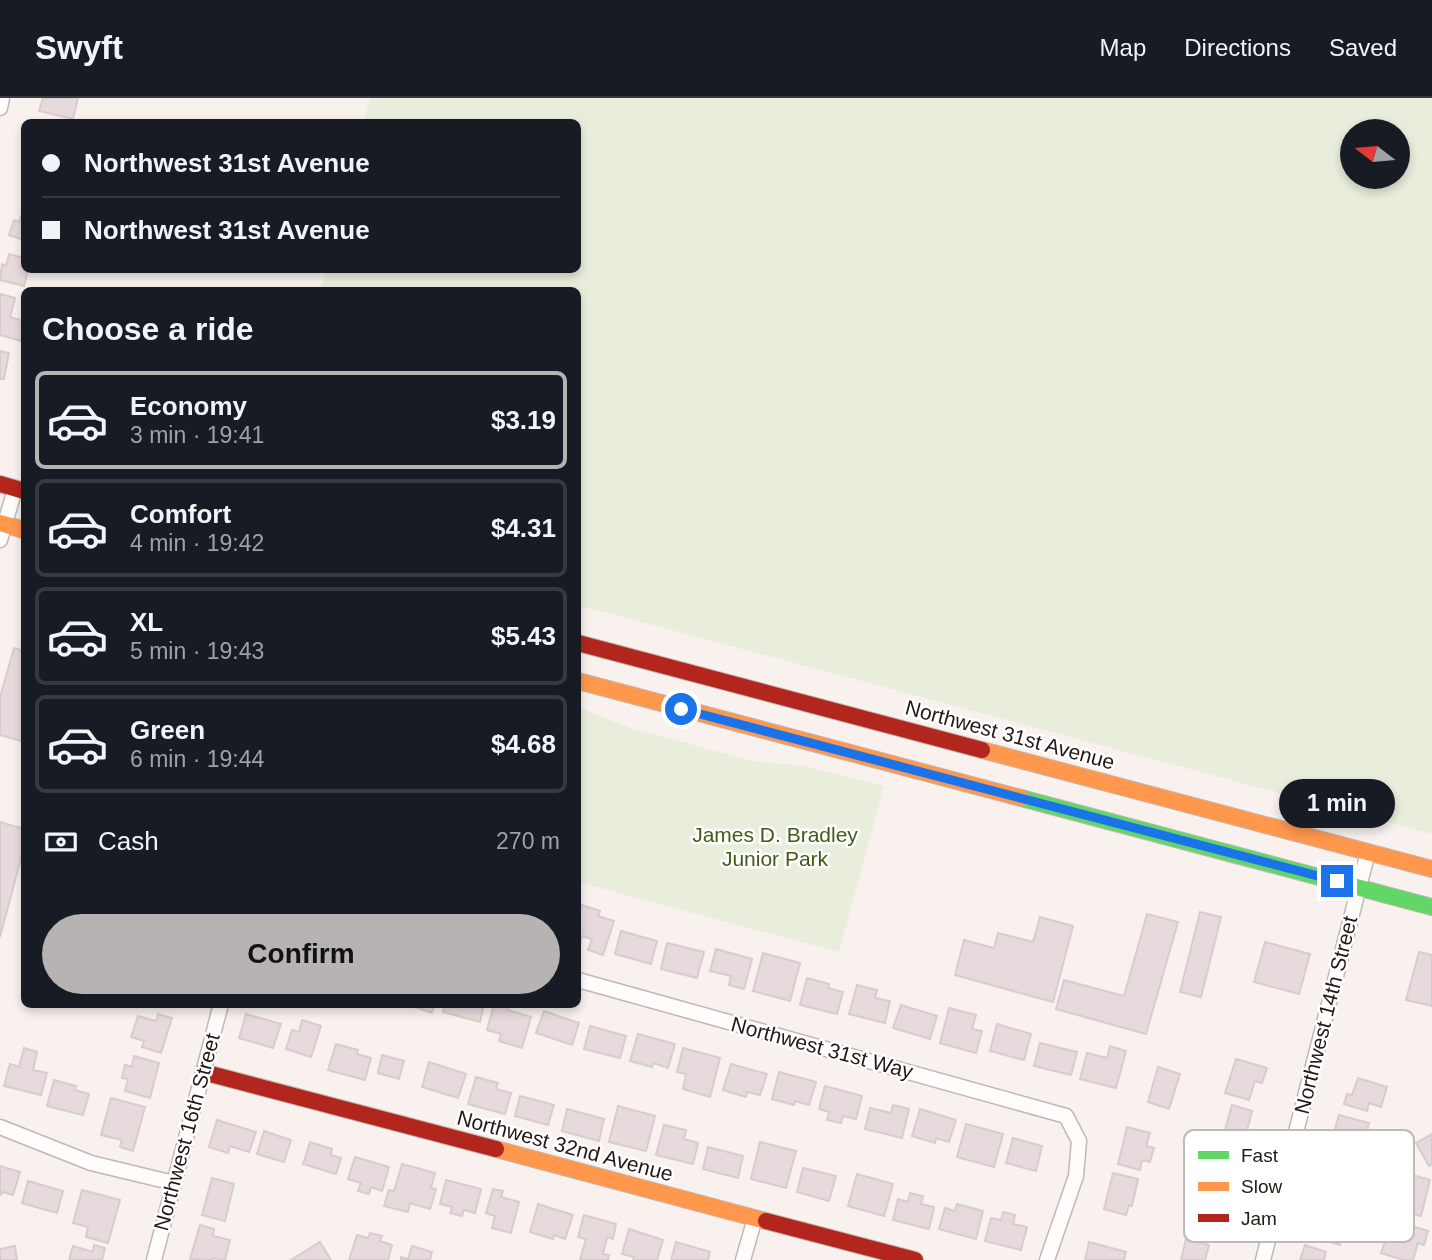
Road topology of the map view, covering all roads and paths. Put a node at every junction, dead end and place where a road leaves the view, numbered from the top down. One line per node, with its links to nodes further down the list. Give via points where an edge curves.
1 (2, 98): 2 (street)
2 (0, 108)
3 (13, 488): 4 (street)
4 (1, 529): 5 (main road)
5 (21, 530)
6 (581, 644): 8 (main road, Northwest 31st Avenue)
7 (581, 682): 10 (main road)
8 (1368, 852): 9 (main road, Northwest 31st Avenue); 10 (street, Northwest 14th Street)
9 (1432, 869)
10 (1359, 887): 11 (main road); 16 (street, Northwest 14th Street)
11 (1432, 906)
12 (581, 982): 23 (street, Northwest 31st Way, via 1066,1116 1079,1141 1076,1176)
13 (220, 1008): 14 (street, Northwest 16th Street)
14 (203, 1072): 17 (street, Northwest 16th Street); 18 (main road, Northwest 32nd Avenue)
15 (0, 1127): 17 (street, via 91,1163)
16 (1296, 1130)
17 (174, 1183): 20 (street, Northwest 16th Street)
18 (755, 1218): 21 (street); 22 (main road, Northwest 32nd Avenue)
19 (1268, 1242): 24 (street, Northwest 14th Street)
20 (153, 1260)
21 (743, 1260)
22 (915, 1260)
23 (1047, 1260)
24 (1263, 1260)

